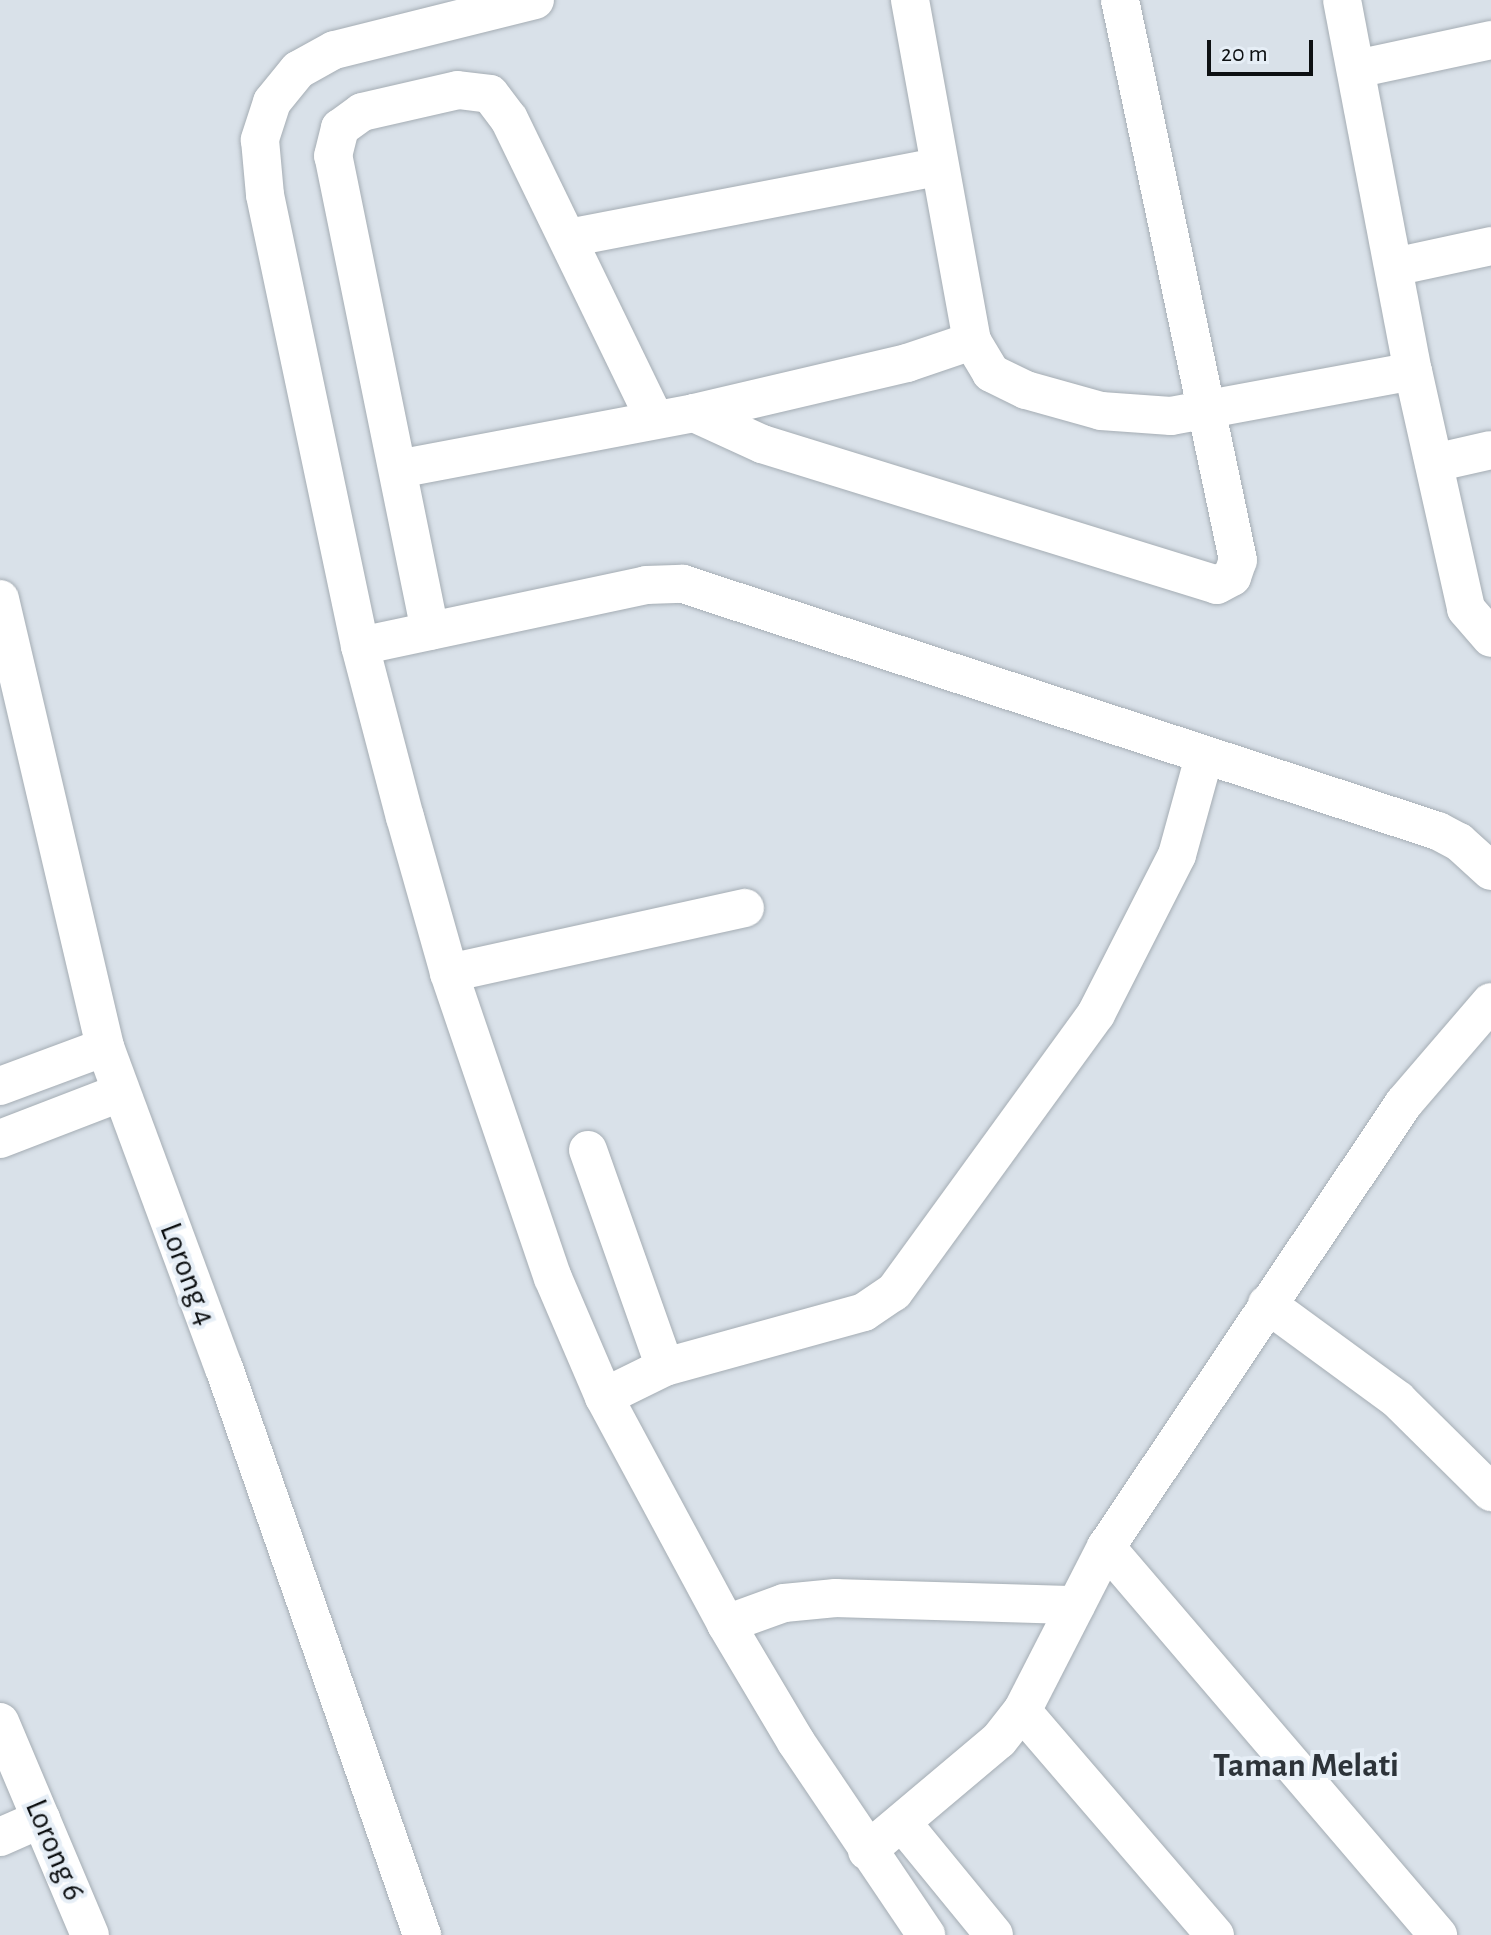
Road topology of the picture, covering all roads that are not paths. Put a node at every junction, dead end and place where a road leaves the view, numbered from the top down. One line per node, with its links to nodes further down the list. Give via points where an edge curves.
1 (535, 0): 22 (street, via 334,50 298,70 272,102 260,140 265,195)
2 (910, 0): 7 (street)
3 (1120, 0): 13 (street)
4 (1342, 0): 6 (street)
5 (1491, 40): 6 (street)
6 (1356, 69): 10 (street)
7 (937, 167): 8 (street); 11 (street)
8 (568, 238): 15 (street); 18 (street, via 509,119 490,94 458,90 362,112 340,128 333,156)
9 (1491, 246): 10 (street)
10 (1394, 267): 12 (street)
11 (972, 341): 13 (street, via 991,373 1026,390 1132,416); 14 (street, via 907,363)
12 (1413, 371): 13 (street); 17 (street)
13 (1206, 412): 14 (street, via 1238,560 1232,577 1217,585 762,444)
14 (694, 413): 15 (street)
15 (654, 417): 18 (street)
16 (1491, 450): 17 (street)
17 (1434, 463): 21 (street, via 1466,609)
18 (398, 469): 20 (street)
19 (0, 599): 28 (street, Lorong 4)
20 (430, 631): 22 (street); 23 (street, via 646,585 683,584)
21 (1491, 638)
22 (360, 646): 26 (street)
23 (1204, 757): 24 (street, via 1438,831); 34 (street, via 1177,855 1096,1014 894,1292 864,1312)
24 (1491, 871)
25 (745, 908): 26 (street)
26 (449, 973): 35 (street, via 548,1263)
27 (1491, 1002): 33 (street, via 1404,1103)
28 (105, 1047): 29 (street); 30 (street, Lorong 4)
29 (0, 1086)
30 (119, 1093): 31 (street); 47 (street, Lorong 4, via 224,1368)
31 (0, 1139)
32 (588, 1150): 34 (street)
33 (1267, 1304): 36 (street, via 1398,1400); 37 (street)
34 (665, 1367): 35 (street)
35 (604, 1397): 39 (street)
36 (1491, 1492)
37 (1106, 1547): 38 (street); 51 (street)
38 (1076, 1605): 39 (street, via 836,1598 784,1603); 40 (street)
39 (726, 1624): 45 (street)
40 (1022, 1711): 43 (street, via 999,1740); 50 (street)
41 (0, 1722): 42 (street, Lorong 6)
42 (41, 1819): 44 (street); 46 (street, Lorong 6)
43 (904, 1825): 45 (street); 49 (street)
44 (0, 1837)
45 (867, 1851): 48 (street)
46 (90, 1935)
47 (422, 1935)
48 (926, 1935)
49 (994, 1935)
50 (1215, 1935)
51 (1438, 1935)

